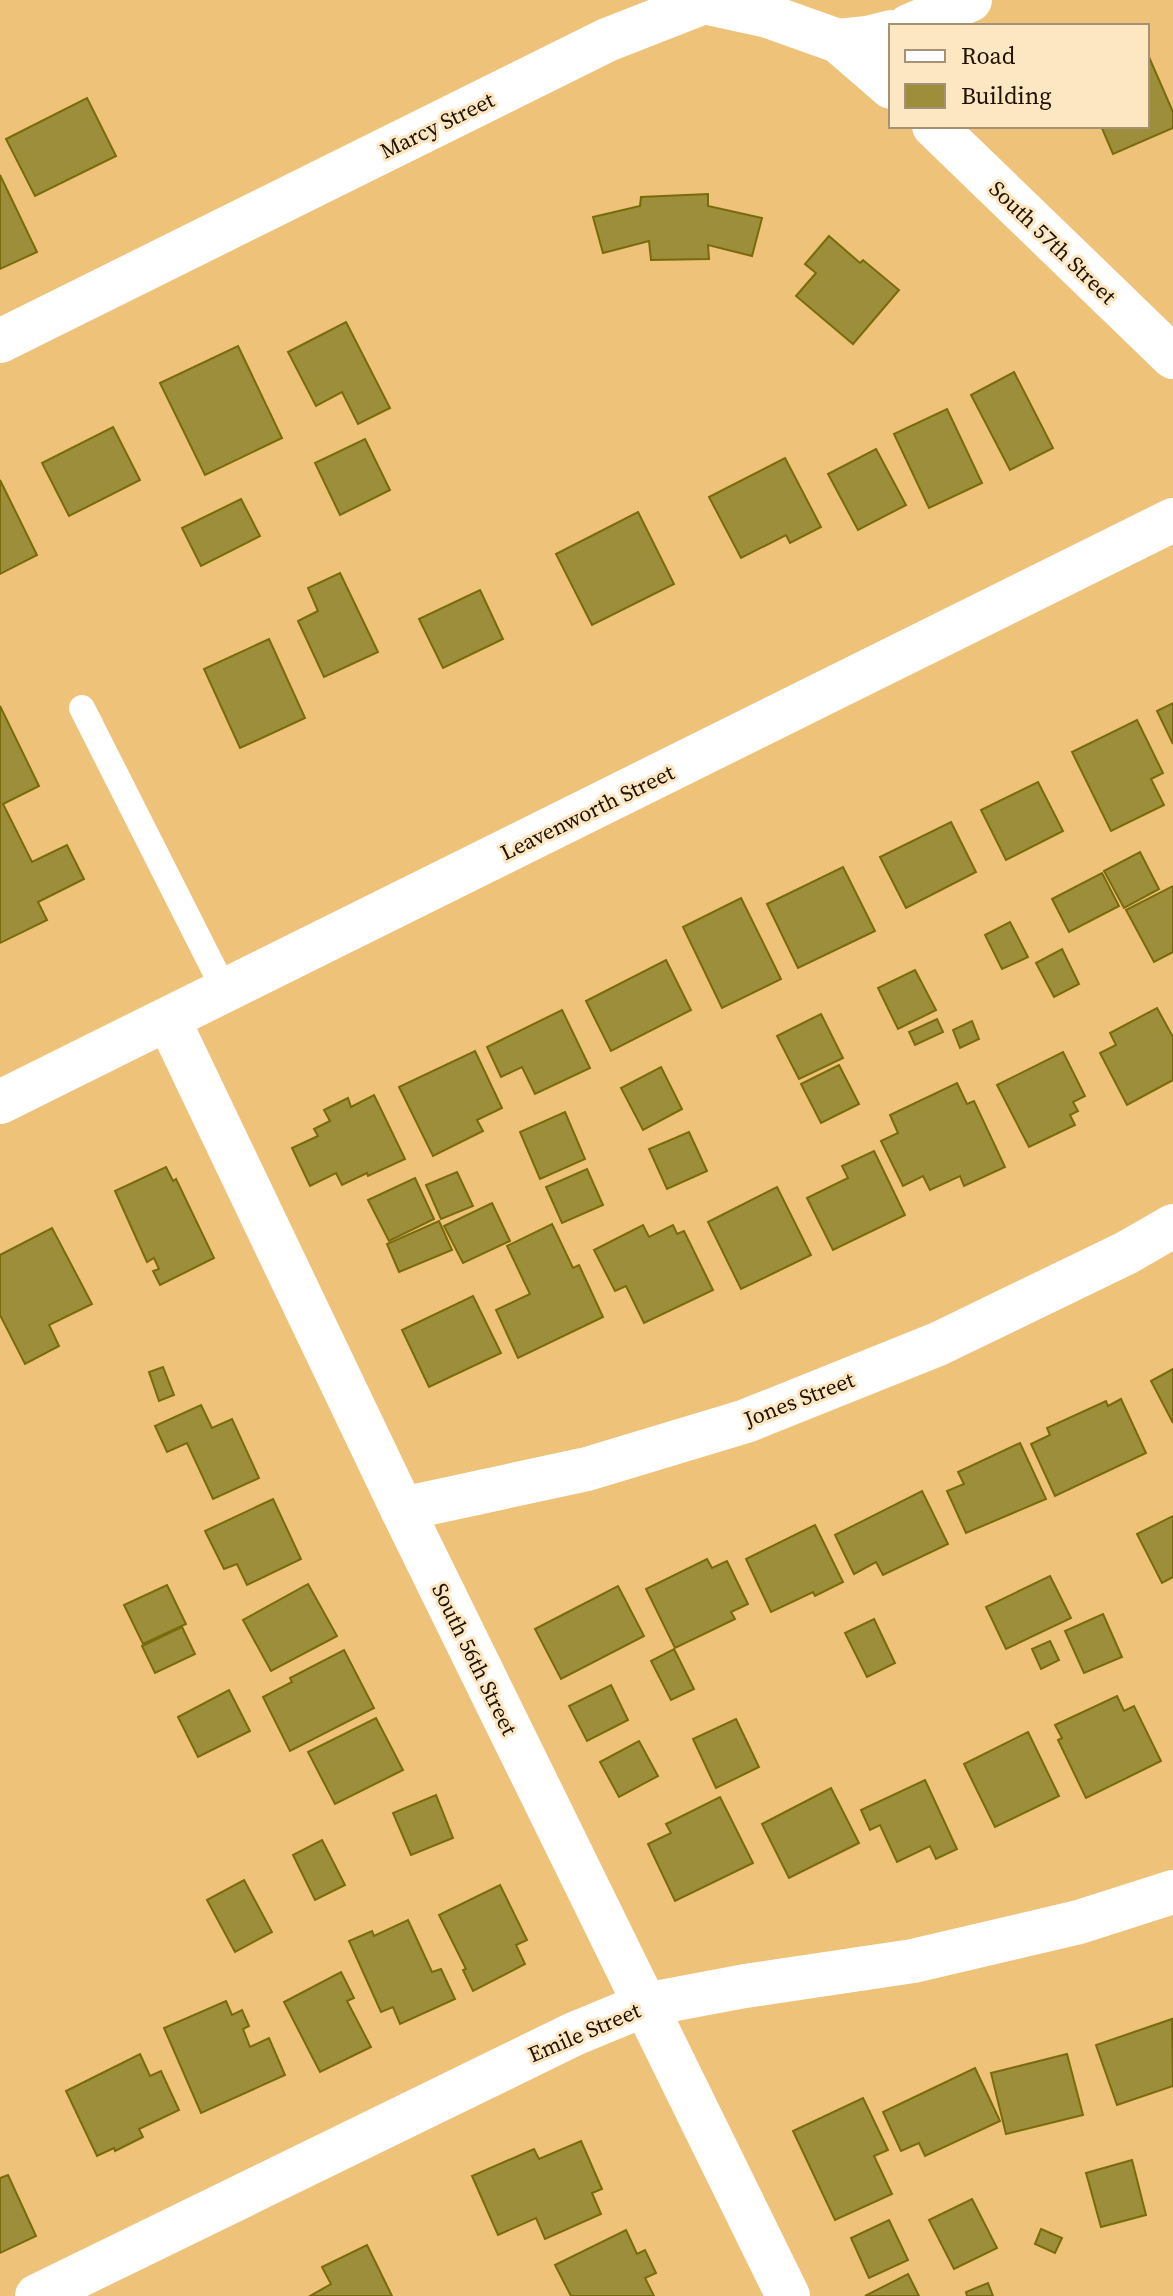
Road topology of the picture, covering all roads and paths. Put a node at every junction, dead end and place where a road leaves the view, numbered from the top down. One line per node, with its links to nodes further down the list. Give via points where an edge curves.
1 (970, 0): 4 (street)
2 (994, 0): 5 (street)
3 (704, 1): 7 (street, Marcy Street); 11 (street, Marcy Street, via 607,40)
4 (914, 24)
5 (984, 24)
6 (889, 32): 7 (street, Marcy Street)
7 (838, 41): 8 (street)
8 (889, 85)
9 (938, 128): 10 (street, South 57th Street)
10 (967, 142): 12 (street, South 57th Street)
11 (0, 341)
12 (1173, 357)
13 (1173, 520): 15 (street, Leavenworth Street)
14 (82, 708): 15 (lane)
15 (225, 991): 16 (street, Leavenworth Street)
16 (168, 1019): 17 (street, Leavenworth Street); 19 (street, South 56th Street)
17 (0, 1102)
18 (1173, 1226): 19 (street, Jones Street, via 938,1344 746,1421 587,1469)
19 (402, 1509): 21 (street, South 56th Street)
20 (1173, 1892): 21 (street, Emile Street, via 1079,1922 913,1961)
21 (644, 2005): 22 (street, Emile Street, via 560,2040); 23 (street, South 56th Street)
22 (37, 2296)
23 (788, 2296)

